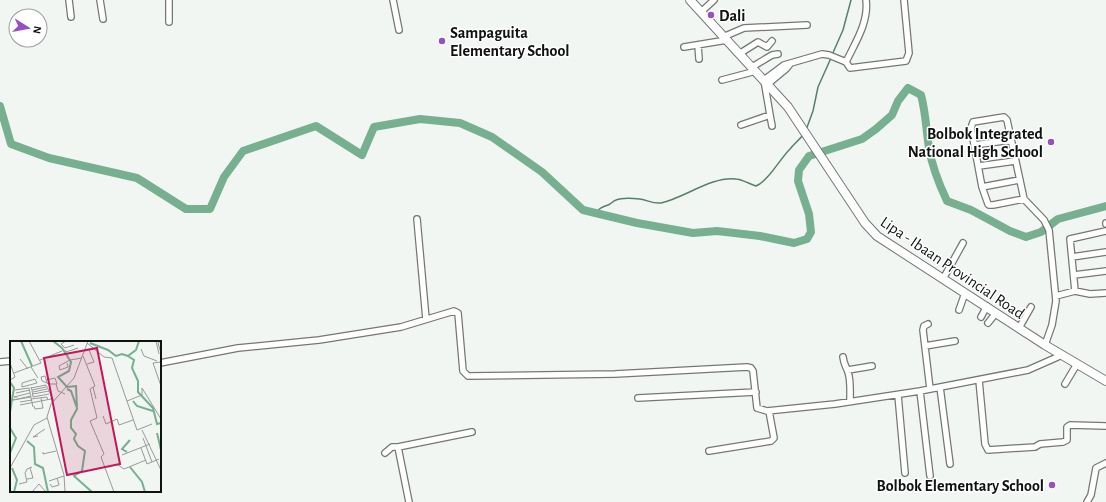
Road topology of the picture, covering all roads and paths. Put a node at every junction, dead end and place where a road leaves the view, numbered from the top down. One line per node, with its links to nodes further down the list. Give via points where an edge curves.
1 (69, 0): 10 (street)
2 (100, 0): 11 (street)
3 (169, 0): 12 (street)
4 (393, 0): 14 (street)
5 (690, 0): 9 (main road, Lipa - Ibaan Provincial Road)
6 (714, 0): 9 (street)
7 (866, 0): 22 (street, via 866,18)
8 (904, 0): 22 (street, via 909,53 906,61 850,68)
9 (700, 12): 15 (main road, Lipa - Ibaan Provincial Road)
10 (71, 17)
11 (103, 19)
12 (169, 22)
13 (807, 25): 15 (street, via 744,28)
14 (399, 30)
15 (725, 38): 17 (street); 19 (main road, Lipa - Ibaan Provincial Road)
16 (772, 41): 19 (street, via 766,47 758,42)
17 (698, 45): 18 (street); 21 (street)
18 (684, 47)
19 (740, 54): 23 (main road, Lipa - Ibaan Provincial Road)
20 (778, 54): 23 (street, via 772,55)
21 (699, 59)
22 (846, 62): 25 (street, via 822,54 784,65)
23 (754, 69): 24 (street); 25 (main road, Lipa - Ibaan Provincial Road)
24 (722, 80)
25 (766, 82): 26 (street); 43 (main road, Lipa - Ibaan Provincial Road, via 788,107 865,224 877,236)
26 (770, 115): 27 (street); 28 (street)
27 (742, 125)
28 (772, 126)
29 (1011, 140): 30 (street); 30 (street, via 1007,120 1001,117 974,122 971,128); 31 (street)
30 (974, 145): 32 (street)
31 (1015, 161): 32 (street); 33 (street)
32 (978, 166): 34 (street)
33 (1019, 180): 34 (street); 35 (street)
34 (982, 187): 35 (street, via 990,205)
35 (1024, 199): 47 (street, via 1044,220 1049,230)
36 (417, 219): 53 (street)
37 (1106, 231): 40 (street, via 1071,238 1069,244)
38 (962, 243): 43 (street)
39 (1106, 252): 40 (street)
40 (1072, 257): 42 (street)
41 (1106, 271): 42 (street)
42 (1074, 275): 44 (street)
43 (943, 279): 45 (main road, Lipa - Ibaan Provincial Road)
44 (1075, 291): 46 (street); 47 (street)
45 (965, 293): 48 (main road, Lipa - Ibaan Provincial Road); 50 (street)
46 (1106, 294)
47 (1056, 296): 58 (street, via 1052,325)
48 (987, 306): 51 (main road, Lipa - Ibaan Provincial Road); 52 (street)
49 (1031, 308): 56 (street)
50 (959, 310)
51 (996, 313): 54 (street); 56 (main road, Lipa - Ibaan Provincial Road)
52 (981, 317)
53 (426, 319): 64 (street, via 401,327 356,335 238,348); 74 (street, via 457,312 463,371 468,376 615,374 748,367 753,371)
54 (988, 323)
55 (928, 324): 59 (street, via 923,328)
56 (1019, 328): 58 (main road, Lipa - Ibaan Provincial Road)
57 (955, 341): 59 (street)
58 (1044, 345): 60 (main road, Lipa - Ibaan Provincial Road)
59 (925, 346): 72 (street)
60 (1062, 355): 65 (main road, Lipa - Ibaan Provincial Road); 68 (street, via 1028,370)
61 (843, 357): 67 (street)
62 (10, 361): 63 (street)
63 (0, 362)
64 (161, 364)
65 (1077, 364): 69 (main road, Lipa - Ibaan Provincial Road); 70 (street)
66 (872, 366): 67 (street)
67 (848, 370): 77 (street)
68 (979, 380): 71 (street); 79 (street, via 985,444 988,450 1064,442 1067,440 1067,427 1070,425)
69 (1106, 381)
70 (1065, 384)
71 (940, 388): 72 (street); 85 (street)
72 (930, 389): 73 (street)
73 (920, 391): 75 (street); 87 (street)
74 (756, 392): 76 (street); 78 (street, via 757,408)
75 (898, 396): 77 (street); 86 (street)
76 (638, 398)
77 (850, 401): 78 (street)
78 (769, 411): 82 (street, via 774,438 771,441)
79 (1106, 426)
80 (472, 432): 81 (street)
81 (398, 447): 83 (street, via 392,447); 88 (street)
82 (709, 451)
83 (385, 453)
84 (1106, 463): 89 (street, via 1096,468)
85 (950, 464)
86 (905, 473)
87 (930, 476)
88 (410, 502)
89 (1087, 502)

